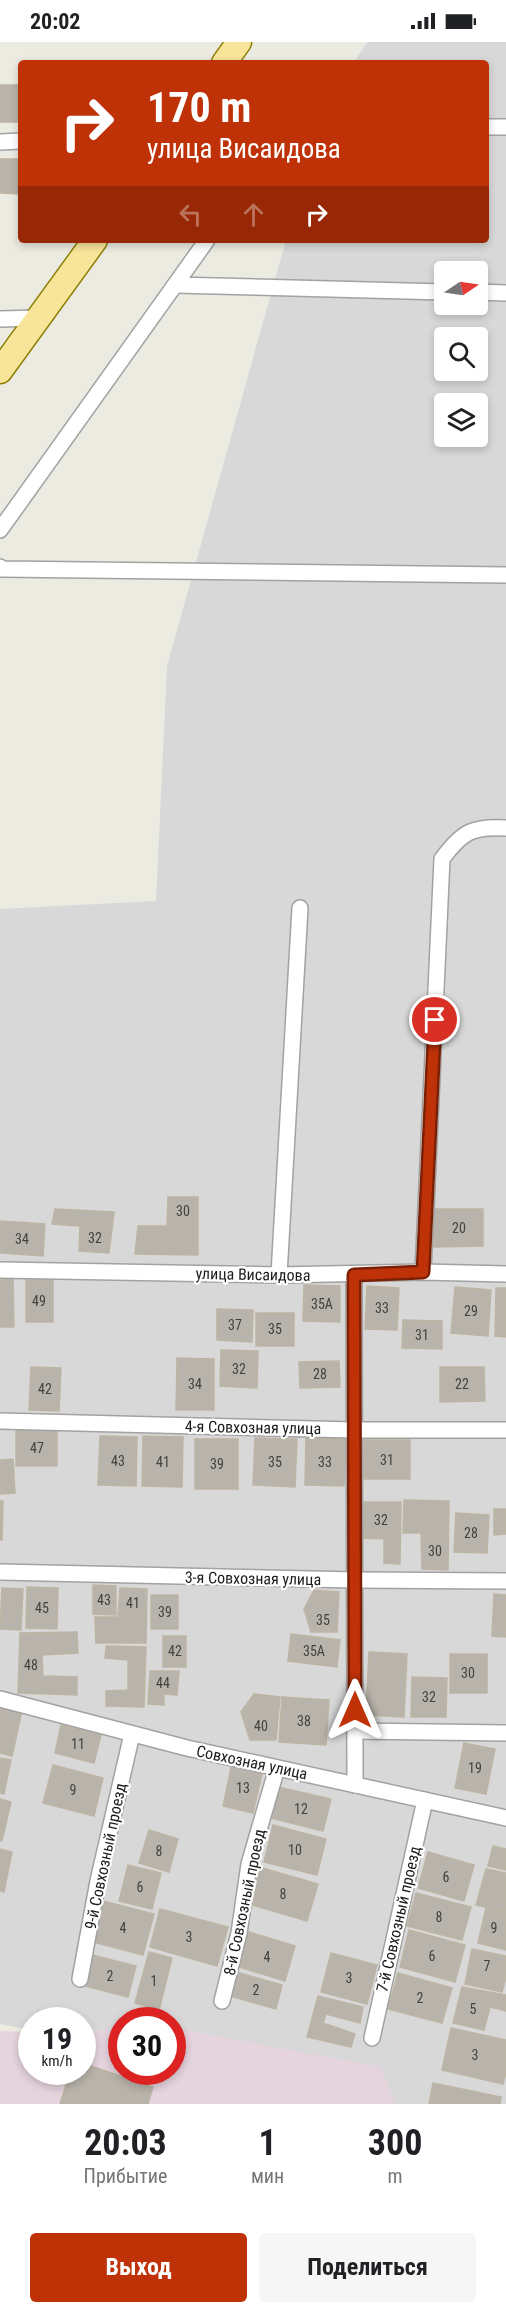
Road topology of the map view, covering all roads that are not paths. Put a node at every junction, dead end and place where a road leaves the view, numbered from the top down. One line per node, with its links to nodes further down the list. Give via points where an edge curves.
1 (239, 42): 2 (main road)
2 (226, 60)
3 (489, 127): 4 (street)
4 (506, 127)
5 (18, 141): 6 (street)
6 (0, 142)
7 (93, 243): 13 (main road)
8 (205, 243): 9 (street)
9 (175, 285): 10 (street); 16 (street)
10 (434, 292)
11 (488, 292): 12 (street)
12 (506, 293)
13 (38, 318): 14 (street); 15 (main road)
14 (0, 320)
15 (0, 370)
16 (0, 530)
17 (0, 567): 18 (street)
18 (506, 575)
19 (506, 828): 22 (street, via 472,830 453,844 442,859)
20 (300, 908): 24 (street)
21 (0, 1270): 24 (street, улица Висаидова)
22 (423, 1272): 23 (street, улица Висаидова); 25 (street, улица Висаидова)
23 (506, 1274)
24 (279, 1275): 25 (street, улица Висаидова)
25 (354, 1275): 27 (street)
26 (0, 1421): 27 (street, 4-я Совхозная улица)
27 (354, 1430): 28 (street, 4-я Совхозная улица); 30 (street)
28 (506, 1430)
29 (0, 1572): 30 (street, 3-я Совхозная улица)
30 (355, 1580): 31 (street, 3-я Совхозная улица); 33 (street)
31 (506, 1581)
32 (0, 1699): 35 (street, Совхозная улица)
33 (355, 1731): 34 (street); 37 (street)
34 (506, 1733)
35 (132, 1734): 36 (street, Совхозная улица); 40 (street, 9-й Совхозный проезд)
36 (277, 1768): 37 (street, Совхозная улица); 41 (street, 8-й Совхозный проезд, via 249,1864 239,1933)
37 (355, 1785): 38 (street, Совхозная улица)
38 (425, 1800): 39 (street, Совхозная улица); 42 (street, 7-й Совхозный проезд)
39 (506, 1818)
40 (80, 1979)
41 (222, 2001)
42 (372, 2038)

